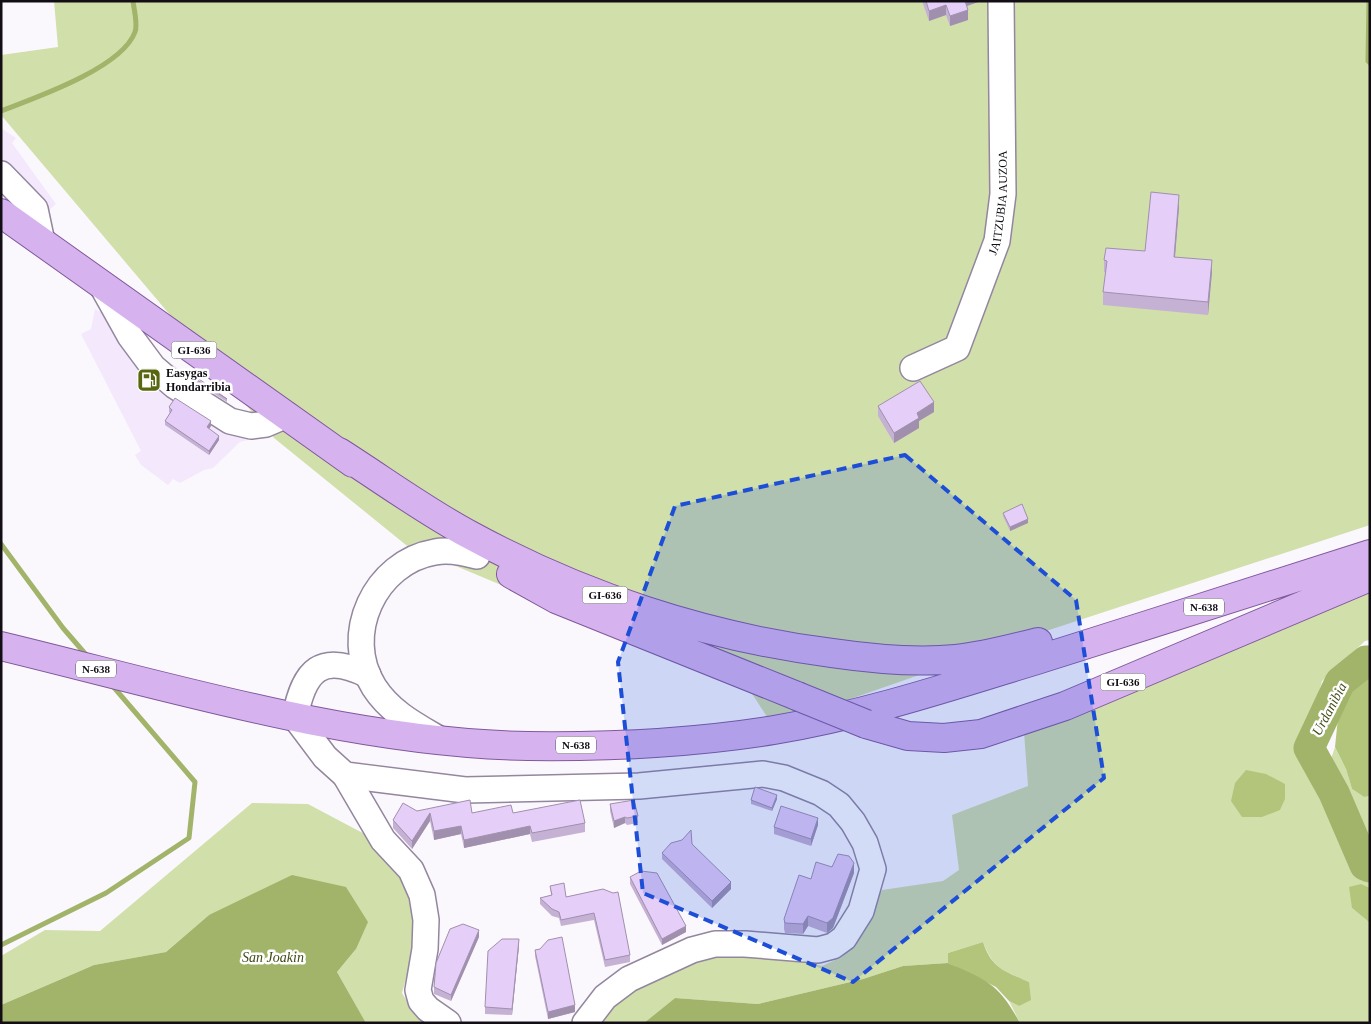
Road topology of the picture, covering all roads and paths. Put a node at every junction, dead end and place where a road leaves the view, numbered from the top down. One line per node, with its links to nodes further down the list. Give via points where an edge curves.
1 (1001, 1): 6 (street, JAITZUBIA AUZOA, via 1003,194 997,241 957,348)
2 (1, 174): 4 (street, via 35,209)
3 (1, 213): 4 (main road, GI-636)
4 (42, 242): 5 (main road, GI-636)
5 (101, 284): 7 (main road, GI-636); 7 (street, via 130,336 153,366 175,386 230,421 251,426)
6 (913, 368)
7 (287, 415): 8 (main road, GI-636)
8 (339, 452): 11 (main road, GI-636); 13 (main road, GI-636, via 469,534 541,571 700,627 794,648 900,661 957,659)
9 (1370, 537): 13 (main road, GI-636)
10 (1370, 554): 15 (main road, N-638)
11 (477, 556): 12 (main road, GI-636, bridge, via 556,600 866,724 908,736 944,738 989,732 1065,706); 16 (street, via 435,552 404,564 380,583 367,606 361,633)
12 (1370, 577)
13 (1116, 622): 15 (main road, N-638)
14 (1, 646): 17 (main road, N-638)
15 (1038, 659): 18 (main road, N-638, via 913,699 775,729 651,744 526,746)
16 (368, 675): 17 (street, via 352,667 329,665 316,669 299,695); 18 (street, via 391,707 408,722)
17 (295, 717): 18 (main road, N-638); 19 (street, via 325,757)
18 (441, 740)
19 (345, 775): 20 (street, via 383,840 411,870 422,895 426,920 425,949 418,990 428,1009); 21 (street, via 465,790 639,786 763,774 784,778 820,794 839,805 853,822 865,843 873,868 861,911 844,938 833,946 818,950 745,944 715,944 692,950 629,979 605,997)
20 (448, 1023)
21 (585, 1023)

